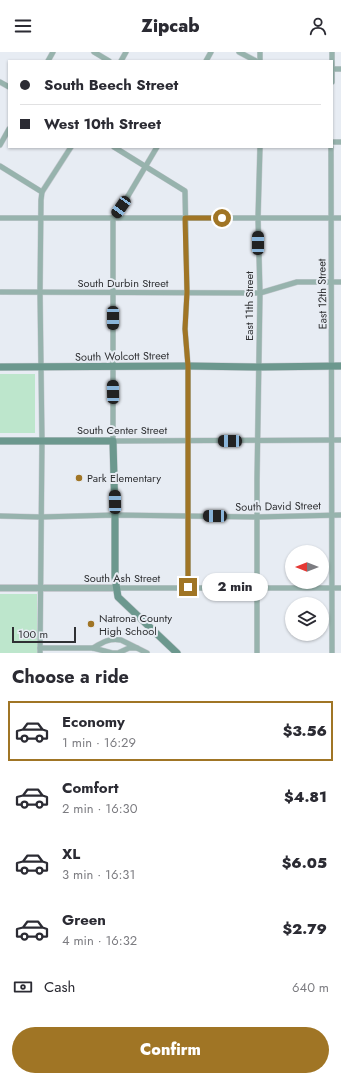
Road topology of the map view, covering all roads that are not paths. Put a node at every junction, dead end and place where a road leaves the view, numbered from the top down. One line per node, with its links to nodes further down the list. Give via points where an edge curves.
1 (94, 52): 3 (street)
2 (239, 52): 4 (street)
3 (107, 60)
4 (254, 60)
5 (8, 131): 6 (street)
6 (0, 144)
7 (70, 148): 14 (street)
8 (116, 148): 13 (street)
9 (156, 148): 13 (street)
10 (260, 148): 19 (street, East 11th Street)
11 (331, 148): 20 (street, East 12th Street)
12 (0, 166): 14 (street)
13 (146, 166): 17 (street); 18 (street, via 185,191)
14 (42, 192): 16 (street)
15 (0, 218): 16 (street)
16 (40, 218): 17 (street); 25 (street)
17 (113, 218): 18 (street); 27 (street)
18 (185, 218): 19 (street); 26 (street)
19 (258, 218): 20 (street); 28 (street, East 11th Street)
20 (331, 218): 21 (street); 22 (street, East 12th Street)
21 (341, 218)
22 (332, 282): 23 (street, South Durbin Street); 28 (street, South Durbin Street, via 297,282); 31 (street, East 12th Street)
23 (341, 282)
24 (0, 292): 25 (street, South Durbin Street)
25 (40, 292): 27 (street, South Durbin Street); 33 (street)
26 (187, 292): 27 (street, South Durbin Street); 28 (street, South Durbin Street); 30 (street, via 185,329)
27 (114, 293): 34 (street)
28 (260, 293): 35 (street, East 11th Street)
29 (0, 366): 33 (main road, South Wolcott Street)
30 (188, 366): 34 (main road, South Wolcott Street); 35 (main road, South Wolcott Street); 41 (street)
31 (332, 366): 32 (main road, South Wolcott Street); 35 (main road, South Wolcott Street); 36 (street, East 12th Street)
32 (341, 366)
33 (40, 367): 34 (main road, South Wolcott Street); 39 (street)
34 (112, 367): 40 (street)
35 (258, 368): 42 (street, East 11th Street)
36 (332, 440): 37 (street, South Center Street); 42 (street, South Center Street); 45 (street, East 12th Street)
37 (341, 440)
38 (0, 441): 39 (main road, South Center Street)
39 (42, 441): 40 (main road, South Center Street); 48 (street)
40 (113, 441): 41 (street, South Center Street); 43 (main road)
41 (188, 441): 42 (street, South Center Street); 44 (street)
42 (258, 442): 49 (street, East 11th Street)
43 (115, 515): 44 (street, South David Street); 48 (street, South David Street); 53 (main road)
44 (187, 515): 49 (street, South David Street); 50 (street)
45 (332, 515): 46 (street, South David Street); 49 (street, South David Street); 55 (street, East 12th Street)
46 (341, 515)
47 (0, 516): 48 (street, South David Street)
48 (40, 517): 52 (street)
49 (257, 517): 54 (street, East 11th Street)
50 (188, 587): 53 (street, South Ash Street); 54 (street, South Ash Street)
51 (0, 588): 52 (street, South Ash Street)
52 (41, 588): 53 (street, South Ash Street); 59 (street)
53 (116, 588): 61 (main road, via 118,596)
54 (257, 588): 55 (street, South Ash Street); 62 (street, East 11th Street)
55 (332, 588): 56 (street, South Ash Street); 63 (street, East 12th Street)
56 (341, 588)
57 (93, 648): 58 (street, via 112,653); 58 (street, via 105,641 117,640); 59 (street)
58 (137, 648): 60 (street)
59 (40, 651)
60 (148, 653)
61 (177, 653)
62 (257, 653)
63 (332, 653)

